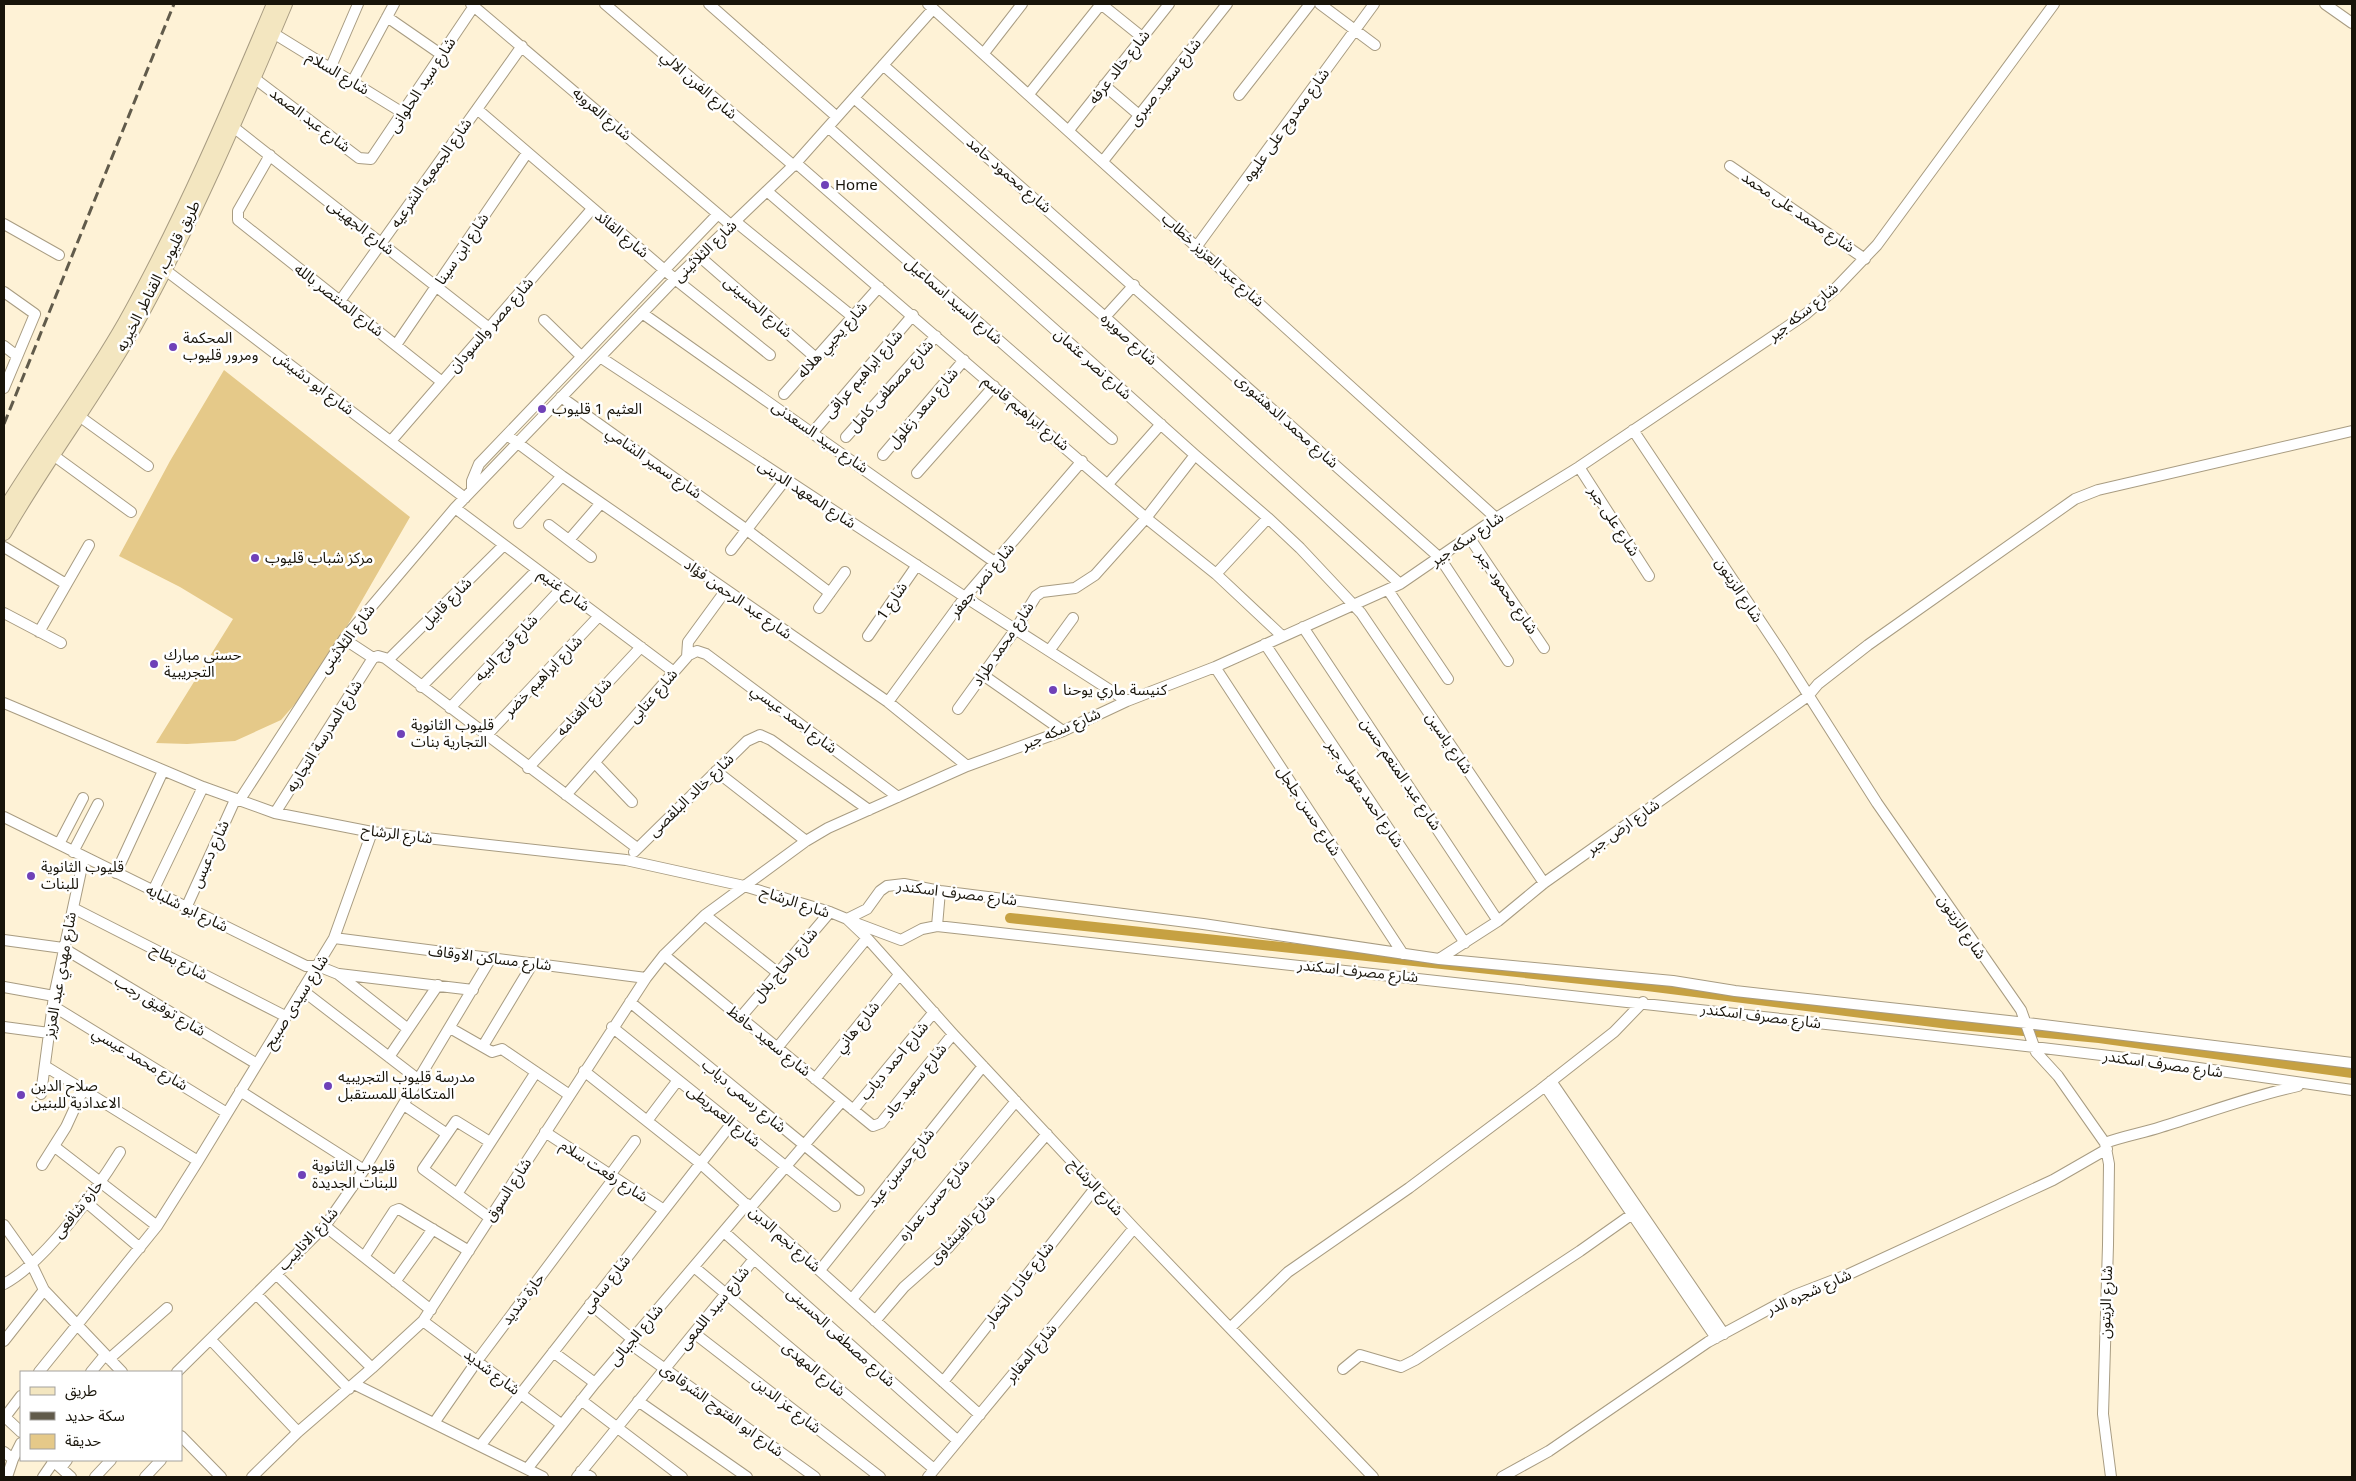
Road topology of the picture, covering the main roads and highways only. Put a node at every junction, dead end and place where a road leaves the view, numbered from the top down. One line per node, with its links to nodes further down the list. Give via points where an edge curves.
1 (274, 4): 3 (main road, طريق قليوب, القناطر الخيريه, via 187,200 126,321)
2 (285, 4): 4 (main road, طريق قليوب, القناطر الخيريه, via 254,78 164,269 121,349)
3 (4, 511)
4 (4, 533)

